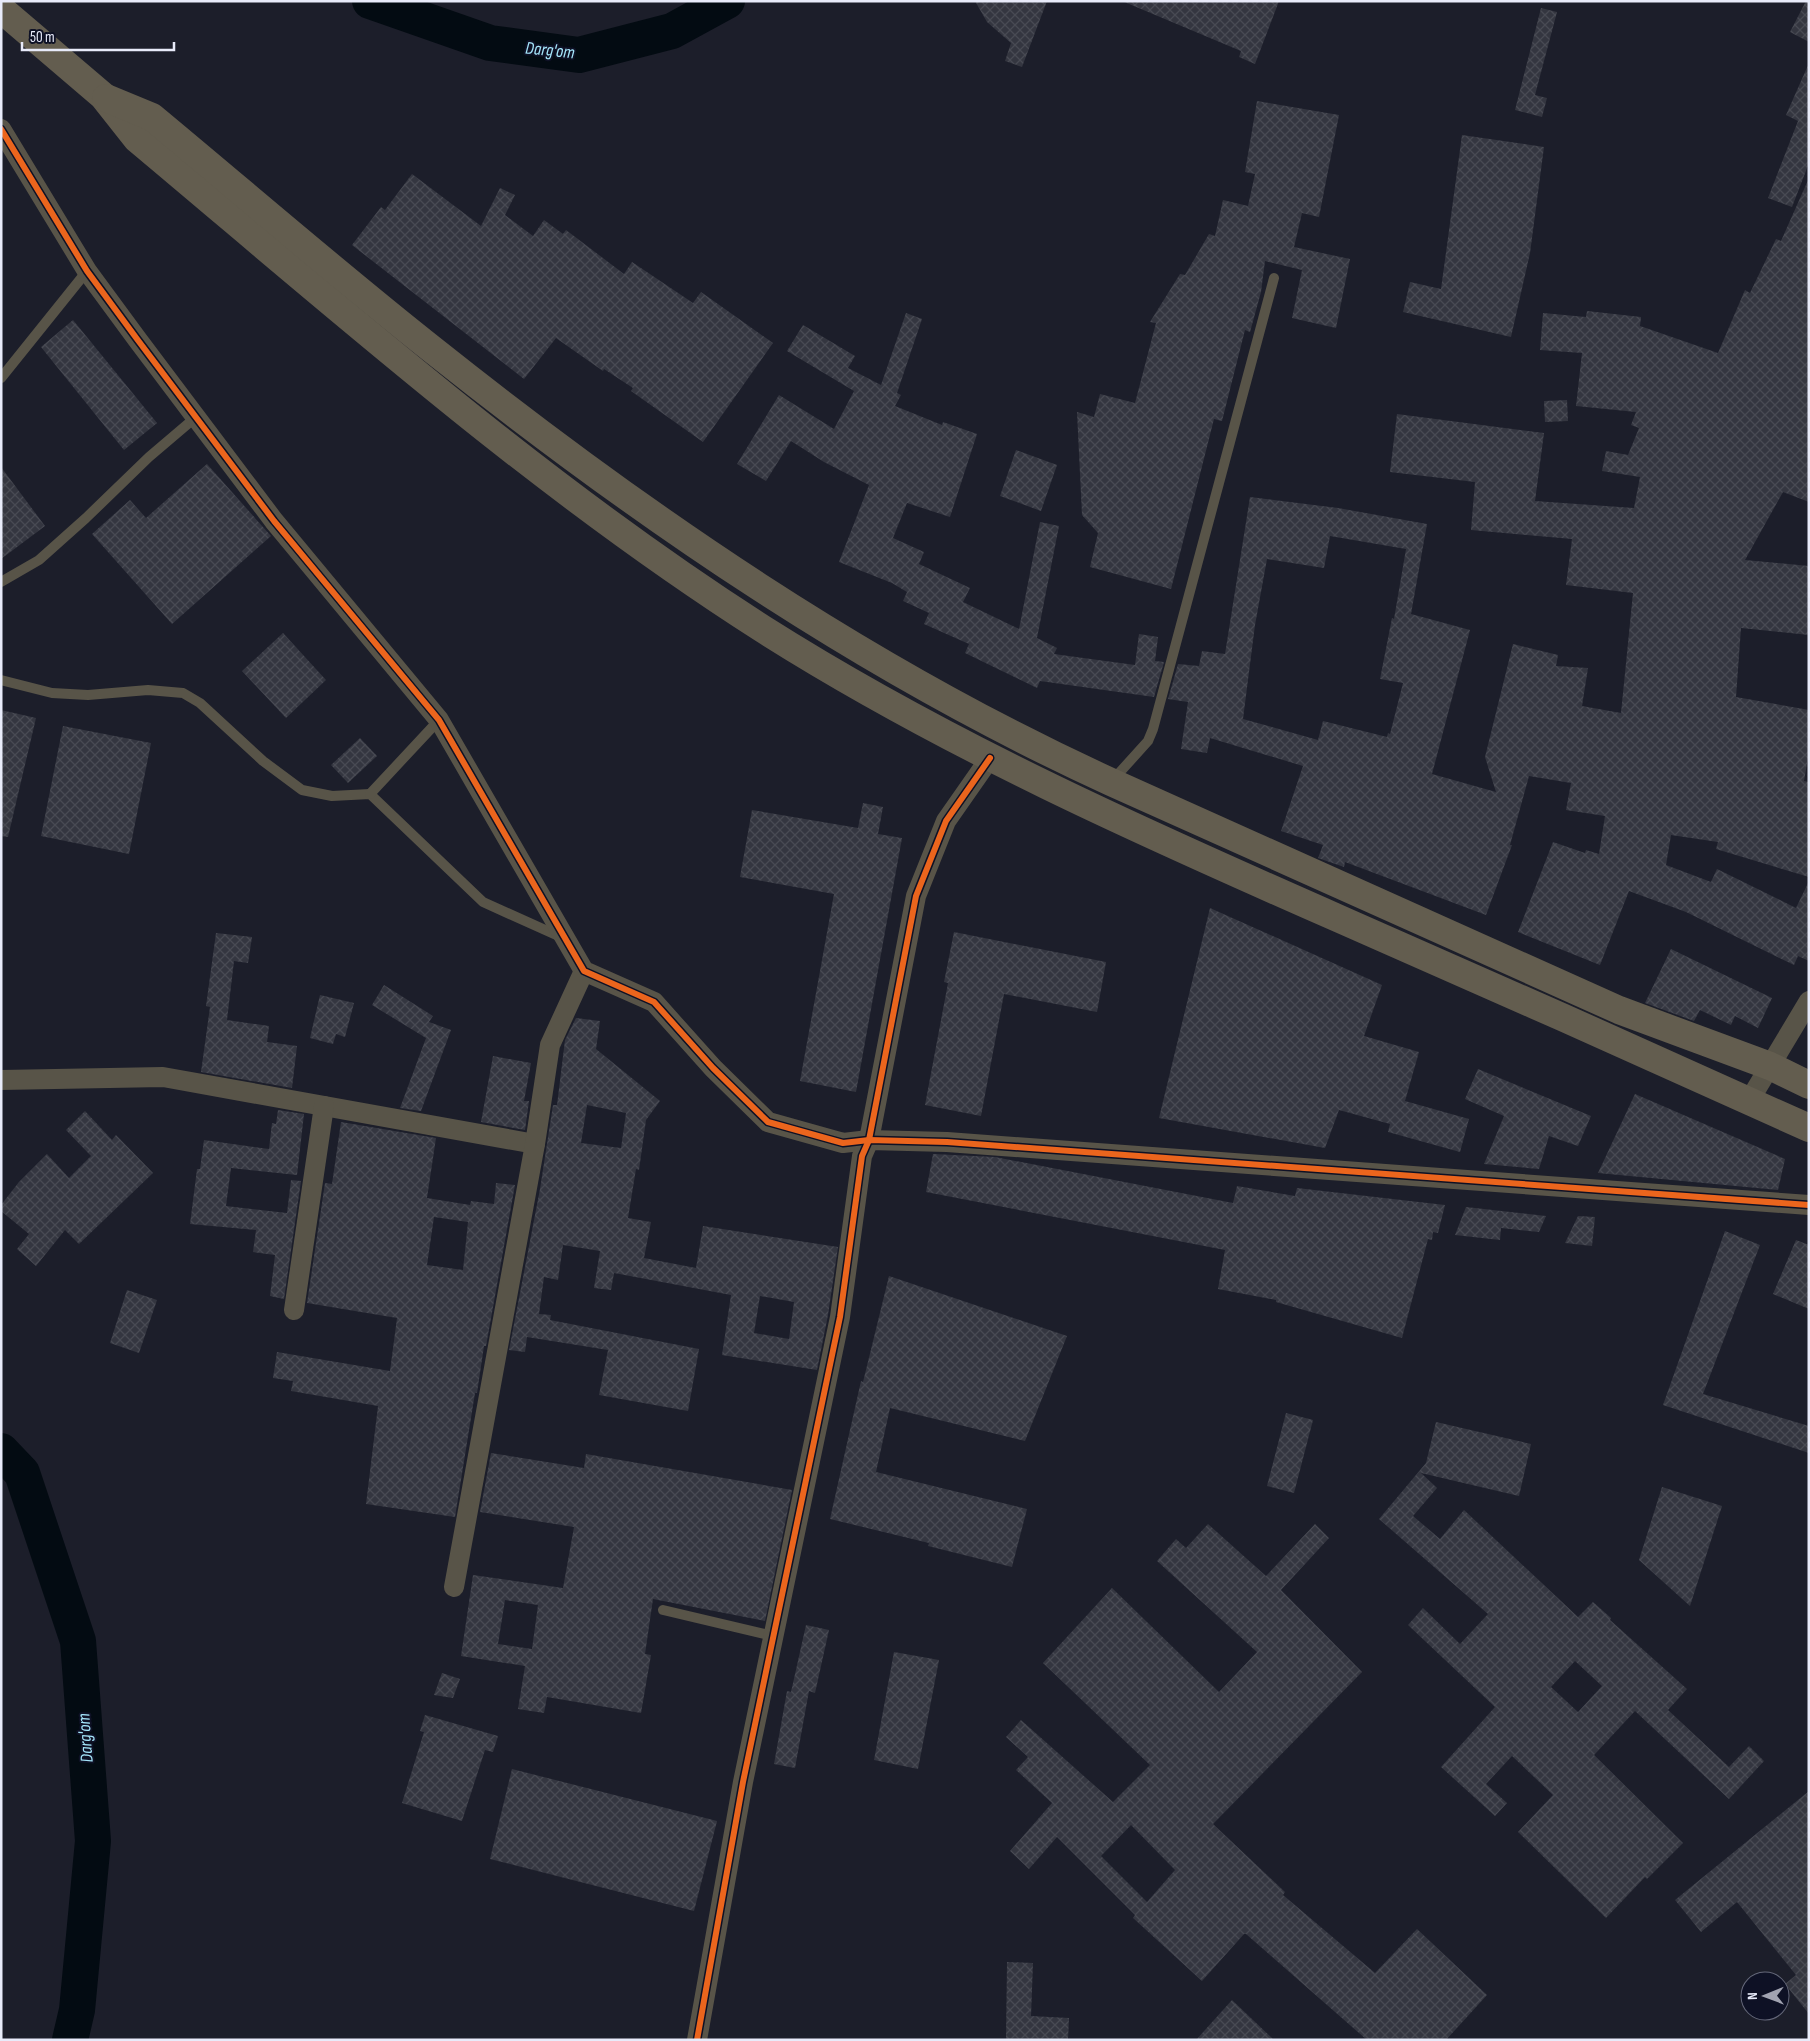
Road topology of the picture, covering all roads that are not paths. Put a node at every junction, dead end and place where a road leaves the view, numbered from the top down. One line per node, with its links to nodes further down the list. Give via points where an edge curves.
1 (1, 9): 2 (main road)
2 (103, 96): 11 (main road, via 137,139 438,391 570,496 762,628); 12 (main road, via 152,117 433,351 711,556 845,642 1033,746)
3 (1, 129): 4 (street)
4 (87, 272): 6 (lane); 7 (street)
5 (1274, 278): 12 (lane, via 1153,730 1148,741)
6 (1, 378)
7 (196, 417): 8 (lane, via 39,560); 10 (street, via 280,528)
8 (1, 582)
9 (1, 680): 13 (lane, via 52,694 88,696 148,690 183,692 302,790 332,796)
10 (439, 720): 13 (lane); 15 (street)
11 (990, 758): 16 (main road, via 1153,837); 25 (street, via 946,821 916,896)
12 (1110, 782): 14 (main road)
13 (370, 794): 15 (lane, via 483,902)
14 (1420, 922): 16 (main road); 19 (main road, via 1619,1010)
15 (566, 940): 17 (street)
16 (1409, 949): 22 (main road)
17 (584, 971): 25 (street, via 654,1002 768,1122 843,1143); 26 (street, via 550,1045)
18 (1809, 1001): 19 (street)
19 (1770, 1066): 21 (main road); 22 (street)
20 (1, 1080): 23 (street, via 163,1077)
21 (1808, 1083)
22 (1749, 1101): 24 (main road)
23 (324, 1106): 26 (street); 28 (street)
24 (1809, 1128)
25 (869, 1140): 27 (street, via 947,1142); 31 (street, via 862,1156 840,1317)
26 (535, 1144): 29 (street)
27 (1809, 1205)
28 (294, 1310)
29 (454, 1587)
30 (663, 1610): 31 (lane)
31 (774, 1636): 32 (street, via 743,1782)
32 (697, 2040)

